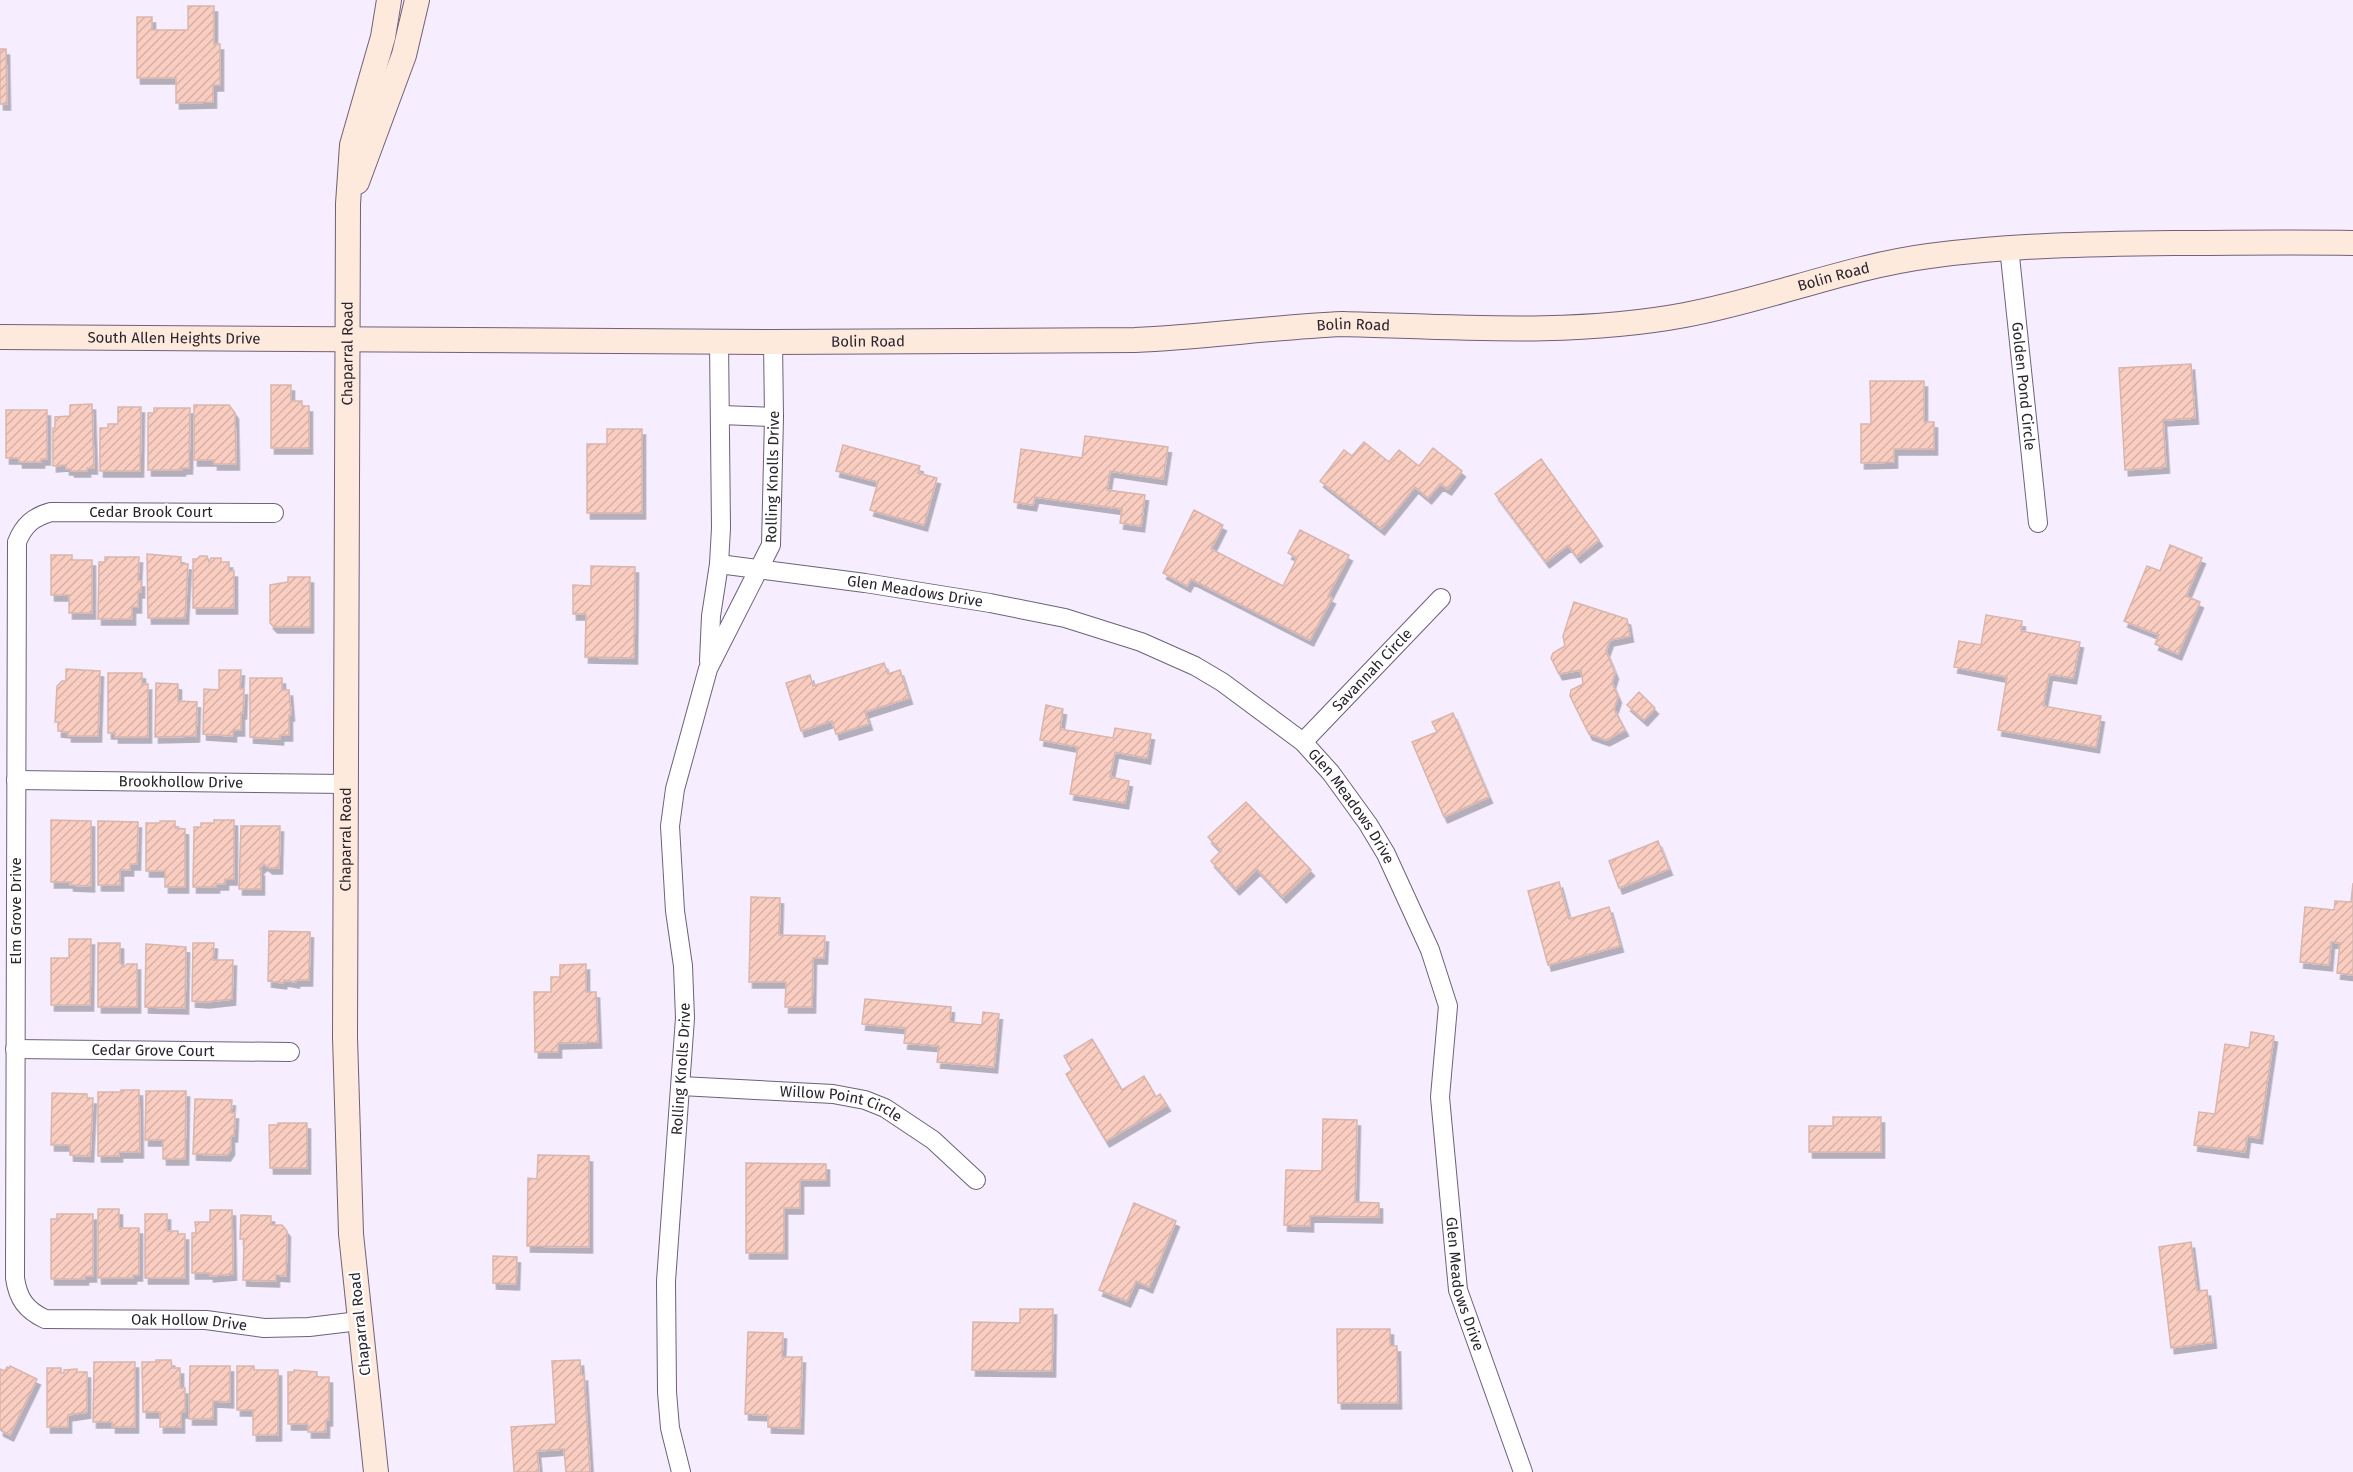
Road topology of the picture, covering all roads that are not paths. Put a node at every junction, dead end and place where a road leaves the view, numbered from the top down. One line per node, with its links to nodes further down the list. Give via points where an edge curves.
1 (389, 0): 3 (main road, Chaparral Road, via 383,38 351,145)
2 (417, 0): 3 (main road, Chaparral Road, via 404,55)
3 (348, 204): 7 (main road, Chaparral Road)
4 (2353, 243): 5 (main road, Bolin Road, via 2057,244)
5 (2009, 248): 9 (main road, Bolin Road, via 1915,258 1721,308 1603,325 1515,328 1343,324 1154,339); 14 (street, Golden Pond Circle)
6 (0, 338): 7 (main road, South Allen Heights Drive)
7 (348, 338): 8 (main road, Bolin Road); 21 (main road, Chaparral Road)
8 (719, 341): 9 (main road, Bolin Road); 10 (street, Rolling Knolls Drive)
9 (773, 342): 11 (street, Rolling Knolls Drive)
10 (721, 415): 11 (street); 15 (street, Rolling Knolls Drive)
11 (774, 417): 16 (street, Rolling Knolls Drive, via 771,545)
12 (274, 513): 13 (street, Cedar Brook Court, via 51,512)
13 (29, 522): 20 (street, Elm Grove Drive, via 17,542 16,554)
14 (2038, 523)
15 (719, 564): 16 (street, Glen Meadows Drive); 18 (street, Rolling Knolls Drive)
16 (759, 569): 18 (street, Rolling Knolls Drive); 19 (street, Glen Meadows Drive, via 990,603 1102,629 1195,666)
17 (1441, 598): 19 (street, Savannah Circle)
18 (708, 669): 24 (street, Rolling Knolls Drive, via 675,789 670,826 683,966)
19 (1303, 742): 30 (street, Glen Meadows Drive, via 1368,824 1386,854 1430,950 1448,1006 1440,1097 1458,1290)
20 (16, 780): 21 (street, Brookhollow Drive); 22 (street, Elm Grove Drive)
21 (347, 784): 27 (main road, Chaparral Road, via 345,1037 351,1234)
22 (15, 1049): 23 (street, Cedar Grove Court); 26 (street, Elm Grove Drive, via 15,1278)
23 (290, 1052)
24 (681, 1086): 25 (street, Willow Point Circle, via 833,1094 865,1100 885,1108 933,1140); 29 (street, Rolling Knolls Drive, via 666,1281 668,1404)
25 (976, 1180)
26 (23, 1304): 27 (street, Oak Hollow Drive, via 45,1319 206,1320 264,1328 309,1328)
27 (359, 1321): 28 (main road, Chaparral Road)
28 (376, 1472)
29 (681, 1472)
30 (1524, 1472)

